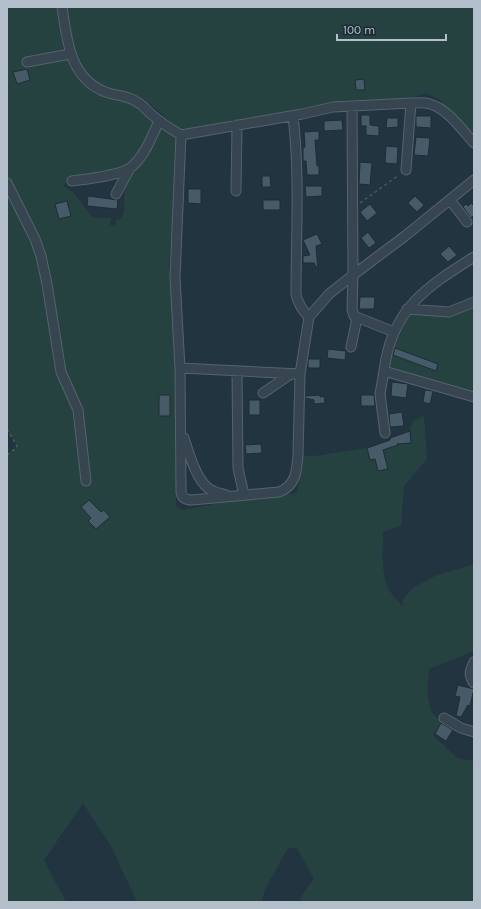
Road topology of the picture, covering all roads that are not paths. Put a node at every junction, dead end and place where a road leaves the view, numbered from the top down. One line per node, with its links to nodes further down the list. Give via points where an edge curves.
1 (62, 7): 2 (street)
2 (70, 54): 3 (street); 7 (street, via 81,74 95,87 132,99)
3 (27, 62)
4 (411, 103): 5 (street); 10 (street, via 428,103 438,107); 12 (street)
5 (352, 106): 6 (street, via 333,107); 21 (street)
6 (293, 116): 8 (street); 24 (street, via 298,189 296,294 300,307)
7 (159, 120): 9 (street); 11 (street, via 142,153)
8 (237, 125): 9 (street); 16 (street)
9 (181, 135): 28 (street, via 175,277)
10 (474, 143)
11 (130, 168): 14 (street); 17 (street)
12 (406, 170)
13 (474, 180): 18 (street)
14 (72, 181)
15 (7, 183): 36 (street, via 41,256 61,372 78,410)
16 (236, 191)
17 (116, 194)
18 (450, 200): 19 (street); 21 (street)
19 (467, 222)
20 (474, 257): 23 (street, via 434,284)
21 (353, 275): 24 (street, via 328,294); 25 (street, via 352,309)
22 (474, 302): 23 (street, via 444,313)
23 (407, 309): 26 (street)
24 (309, 317): 31 (street)
25 (356, 318): 26 (street); 27 (street)
26 (394, 332): 30 (street, via 387,350)
27 (352, 347)
28 (180, 368): 29 (street); 34 (street)
29 (237, 371): 31 (street); 37 (street, via 238,468)
30 (384, 371): 33 (street); 35 (street, via 380,394)
31 (295, 374): 32 (street); 37 (street, via 298,454 293,482 279,492)
32 (263, 393)
33 (474, 397)
34 (181, 431): 38 (street, via 201,480 207,488); 38 (street, via 183,497 192,500)
35 (385, 433)
36 (86, 481)
37 (244, 495): 38 (street)
38 (229, 496)
39 (474, 662): 40 (street, via 469,676)
40 (474, 683)
41 (444, 718): 42 (street, via 460,728)
42 (474, 732)

